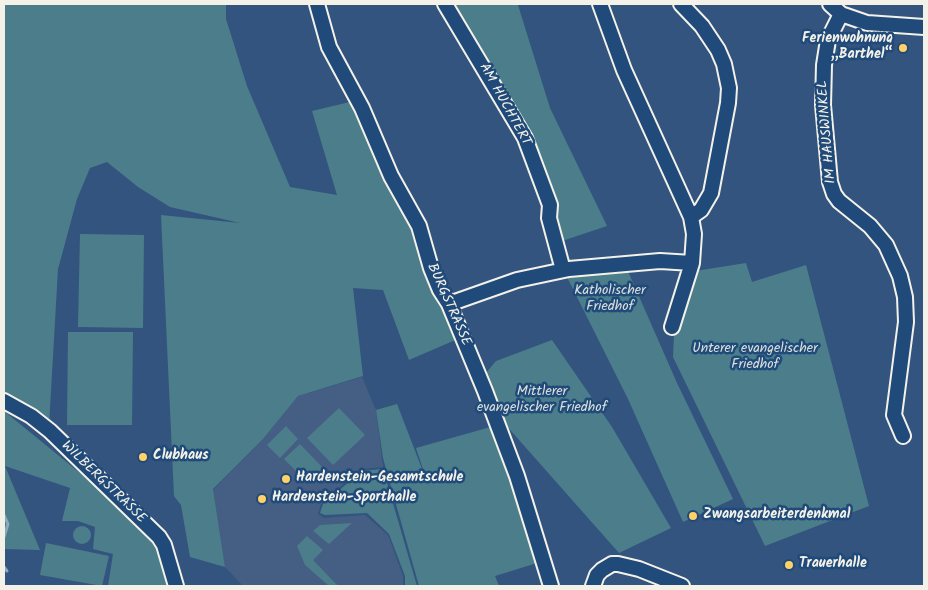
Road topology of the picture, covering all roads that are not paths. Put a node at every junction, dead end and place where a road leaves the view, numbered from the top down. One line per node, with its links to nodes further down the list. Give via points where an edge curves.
1 (317, 4): 11 (street, BURGSTRASSE, via 329,47 419,226 430,268)
2 (445, 4): 10 (street, AM HUCHTERT, via 525,138 550,205 550,218)
3 (600, 4): 8 (street, via 624,70)
4 (681, 4): 8 (street, via 702,26 718,50 729,88 711,193 701,210)
5 (830, 4): 6 (street)
6 (841, 14): 7 (street, via 867,23); 14 (street, IM HAUSWINKEL, via 832,28 824,65 823,105 830,182 840,201 870,226 886,245 900,276 906,322 894,415)
7 (924, 27)
8 (691, 218): 9 (street, via 694,234)
9 (692, 262): 10 (street, via 660,261); 12 (street)
10 (563, 270): 11 (street, via 517,280)
11 (449, 304): 16 (street, BURGSTRASSE, via 500,430)
12 (672, 326)
13 (4, 400): 15 (street, WILBERGSTRASSE, via 50,431 159,538)
14 (903, 436)
15 (176, 586)
16 (551, 586)
17 (593, 586): 18 (street, via 602,570 618,564)
18 (682, 586)

